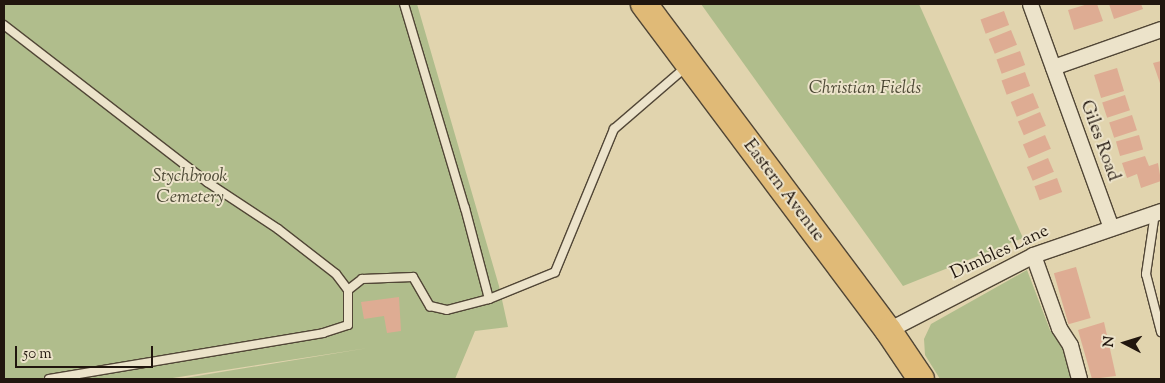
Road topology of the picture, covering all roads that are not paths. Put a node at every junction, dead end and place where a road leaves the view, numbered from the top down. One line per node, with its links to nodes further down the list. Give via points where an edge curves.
1 (404, 4): 12 (lane)
2 (644, 4): 6 (highway, Eastern Avenue)
3 (1030, 4): 7 (street, Giles Road)
4 (4, 25): 11 (lane, via 207,182 278,229 336,274)
5 (1161, 29): 7 (street)
6 (688, 65): 12 (lane, via 614,129 555,272); 13 (highway, Eastern Avenue)
7 (1053, 67): 9 (street, Giles Road)
8 (1158, 212): 9 (street, Dimbles Lane); 14 (lane, via 1146,274)
9 (1111, 228): 10 (street, Dimbles Lane)
10 (1033, 255): 13 (street, Dimbles Lane); 17 (street, via 1059,328 1070,345)
11 (348, 290): 12 (lane, via 362,279 413,276 430,306 447,310); 15 (lane, via 348,325 323,334)
12 (489, 299)
13 (888, 330): 16 (highway, Eastern Avenue)
14 (1161, 332)
15 (49, 379)
16 (921, 379)
17 (1079, 379)

